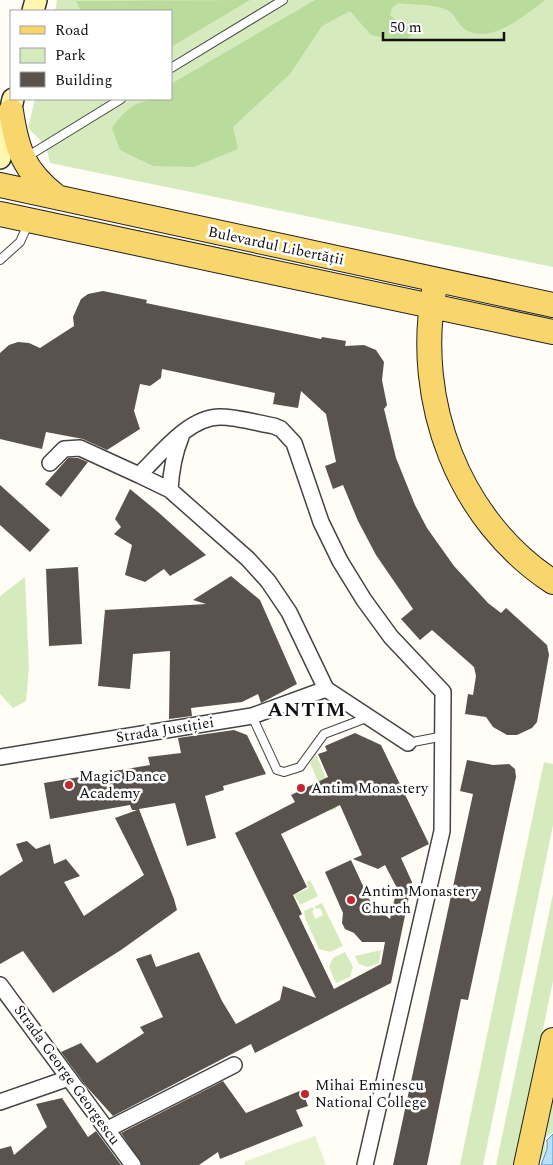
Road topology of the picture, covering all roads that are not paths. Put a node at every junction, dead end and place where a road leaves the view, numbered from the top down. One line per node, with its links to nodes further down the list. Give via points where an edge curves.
1 (283, 0): 2 (lane)
2 (172, 67)
3 (120, 100): 5 (lane)
4 (12, 105): 5 (main road, via 16,142)
5 (12, 159): 7 (main road)
6 (0, 185): 7 (main road, Bulevardul Libertății)
7 (59, 198): 11 (main road, Bulevardul Libertății)
8 (0, 214): 9 (main road, Bulevardul Libertății)
9 (30, 220): 10 (lane, via 20,242); 13 (main road, Bulevardul Libertății)
10 (0, 260)
11 (436, 281): 12 (main road, Bulevardul Libertății); 13 (main road)
12 (553, 305)
13 (431, 306): 14 (main road, Bulevardul Libertății); 19 (main road, via 428,343 431,380 438,418 453,462 476,505 496,530 522,558)
14 (553, 332)
15 (183, 433): 17 (street); 18 (street, via 170,474); 23 (street, via 201,420 220,417 274,426 290,436 321,522 340,561 391,637 443,692)
16 (50, 464): 17 (street, via 64,449 80,448)
17 (139, 475): 18 (street)
18 (170, 490): 20 (street, via 248,559 268,581 289,612)
19 (553, 582)
20 (326, 690): 21 (street, Strada Justiției); 22 (street)
21 (252, 716): 22 (lane, via 277,770 284,772 300,767 324,734); 25 (street, Strada Justiției)
22 (369, 717): 24 (street)
23 (444, 736): 24 (lane); 33 (street, via 442,831)
24 (408, 744)
25 (0, 757)
26 (0, 984): 29 (street, Strada George Georgescu)
27 (553, 1040): 34 (main road)
28 (234, 1065): 31 (street)
29 (68, 1078): 30 (street); 31 (street, Strada George Georgescu)
30 (0, 1102)
31 (108, 1129): 32 (street, Strada George Georgescu)
32 (133, 1165)
33 (364, 1165)
34 (526, 1165)

